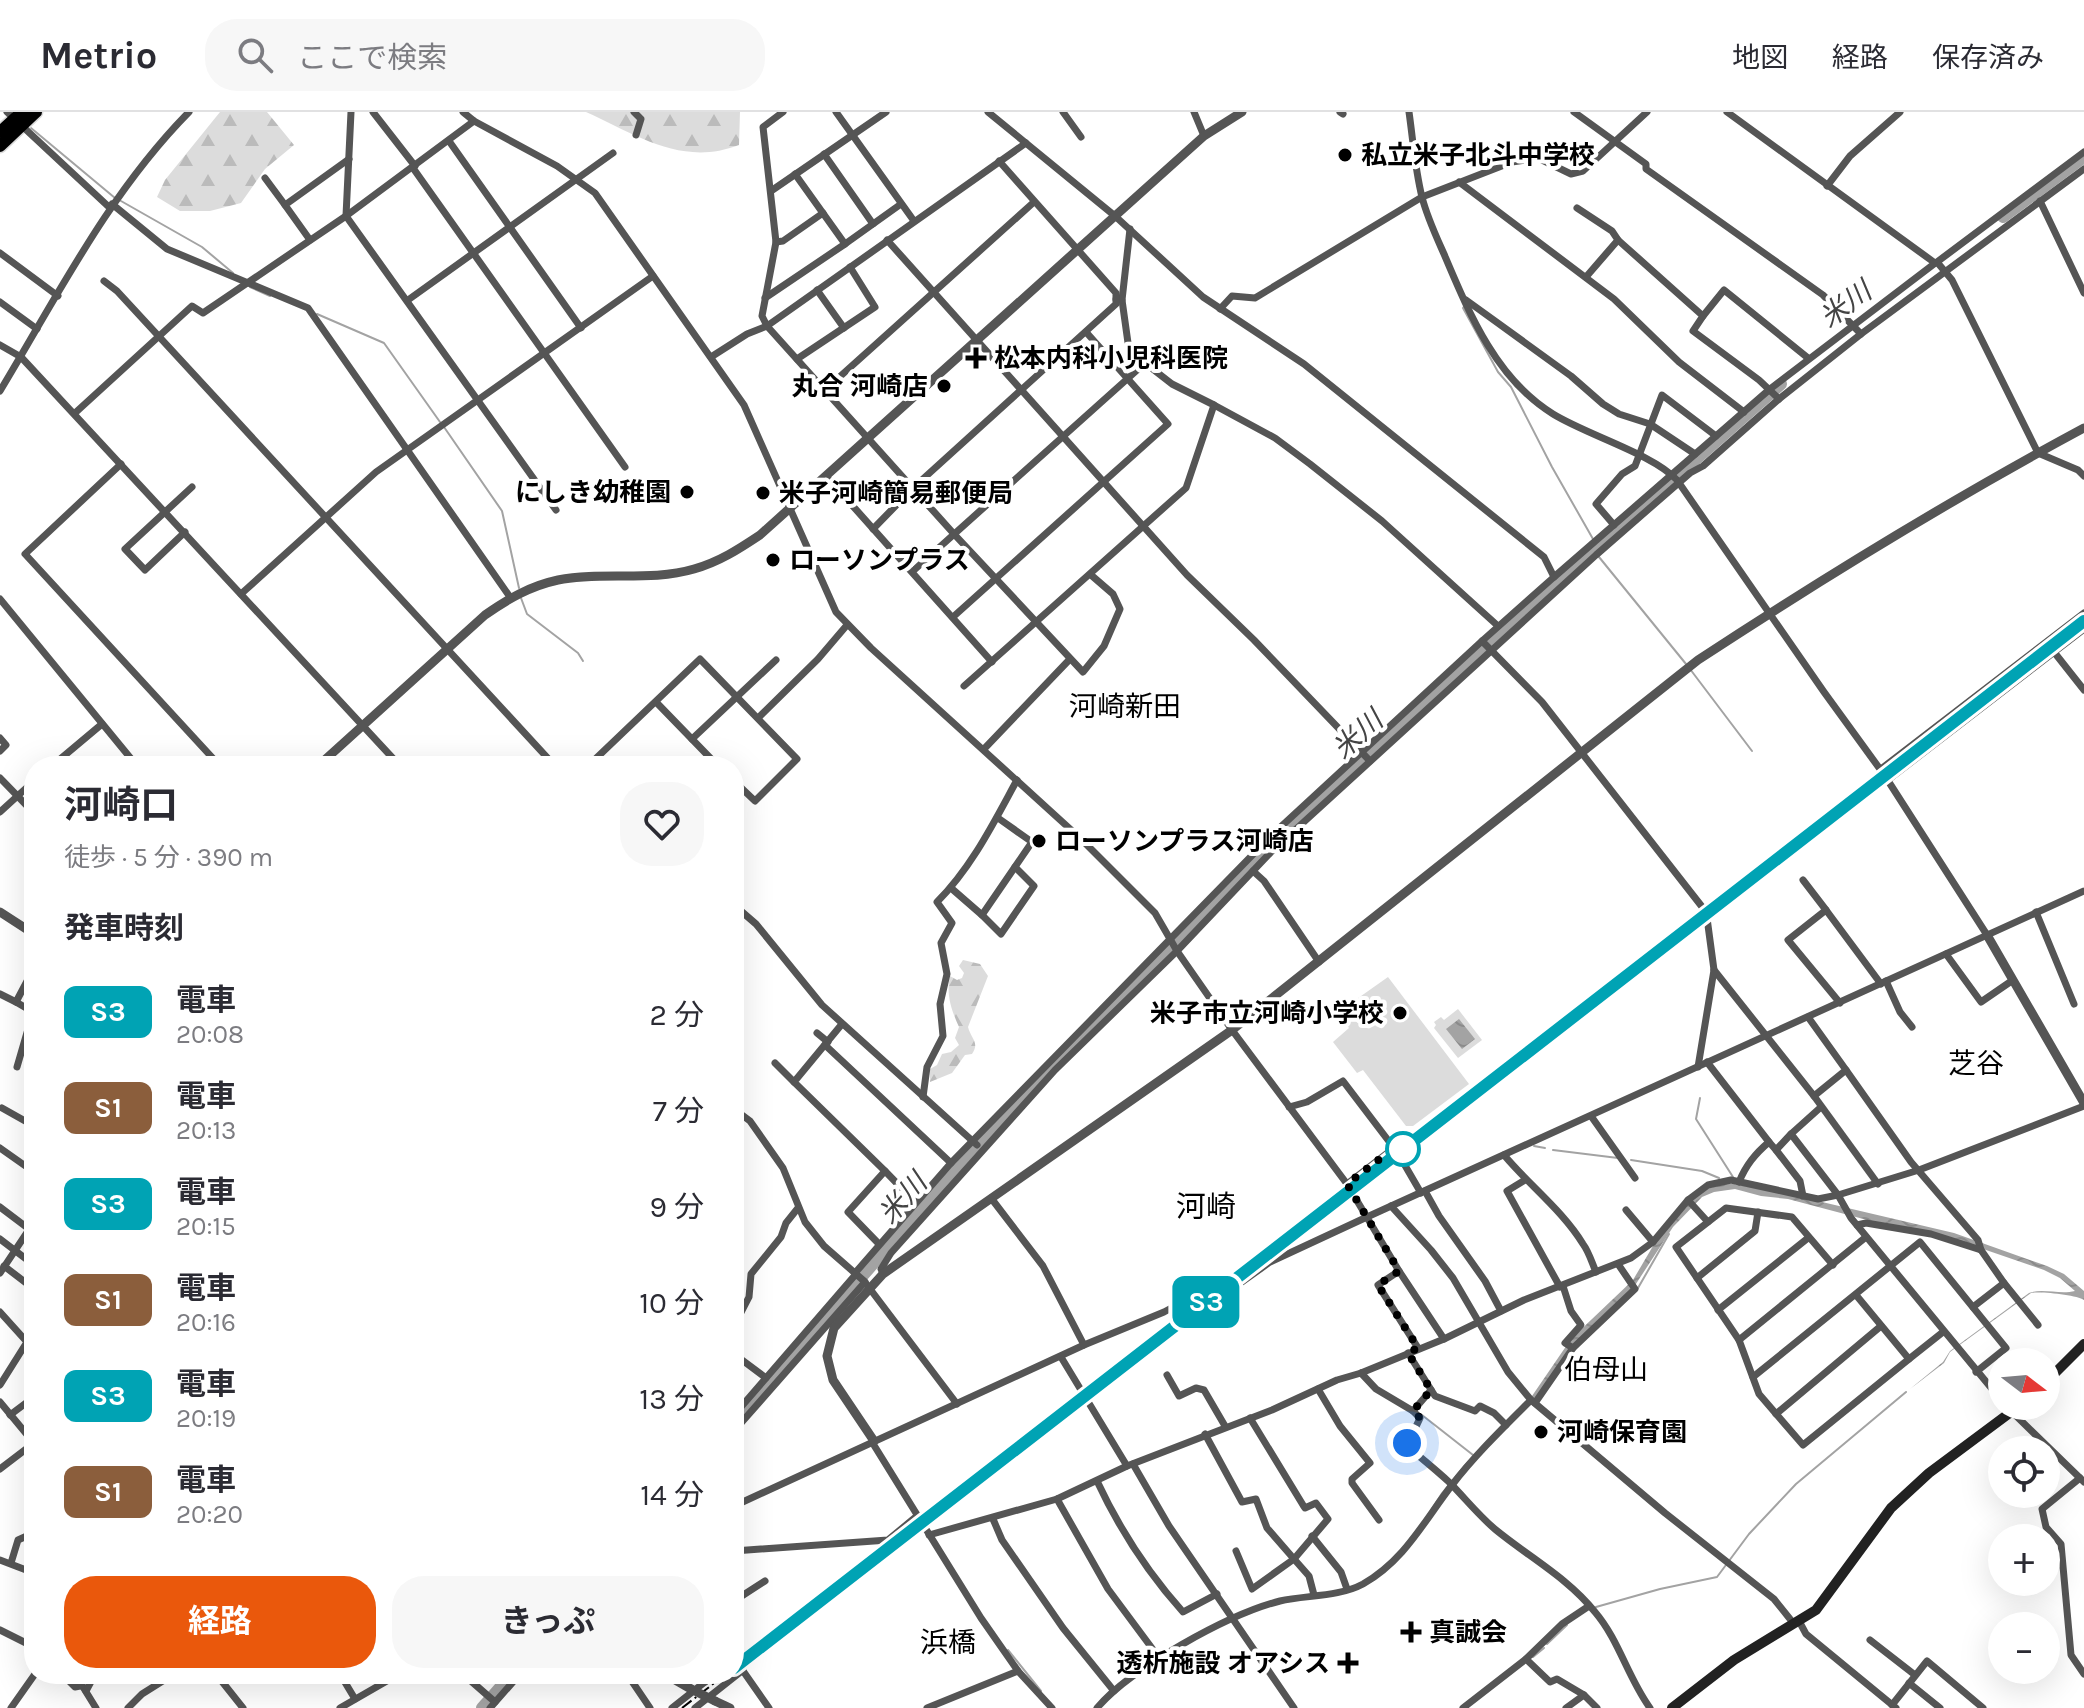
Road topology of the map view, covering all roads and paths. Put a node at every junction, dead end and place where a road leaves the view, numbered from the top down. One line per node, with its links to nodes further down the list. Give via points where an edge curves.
1 (36, 112): 19 (main road)
2 (189, 112): 48 (street)
3 (351, 112): 33 (street)
4 (373, 112): 35 (street)
5 (463, 112): 20 (street)
6 (634, 112): 23 (street, via 641,119)
7 (783, 112): 42 (street, via 763,127)
8 (836, 112): 22 (street)
9 (886, 112): 22 (street)
10 (988, 112): 28 (street)
11 (1063, 112): 25 (street)
12 (1194, 112): 24 (street)
13 (1242, 112): 24 (street)
14 (1409, 112): 43 (street)
15 (1574, 112): 27 (street)
16 (1647, 112): 27 (street)
17 (1727, 112): 41 (street)
18 (1900, 112): 41 (street, via 1850,156)
19 (16, 117): 21 (main road); 29 (main road); 48 (street)
20 (474, 121): 26 (street); 39 (street)
21 (0, 132)
22 (852, 134): 32 (street); 46 (street)
23 (636, 135)
24 (1204, 136): 52 (street)
25 (1081, 137)
26 (449, 141): 35 (street); 55 (street)
27 (1613, 142): 40 (street, via 1583,171 1571,174 1533,159); 83 (street, via 1823,295)
28 (1026, 143): 34 (street); 52 (street)
29 (0, 146)
30 (2084, 152): 65 (street)
31 (613, 153): 39 (street)
32 (824, 154): 37 (street); 54 (street)
33 (349, 159): 47 (street); 51 (street)
34 (999, 161): 45 (street); 53 (street)
35 (414, 167): 51 (street); 64 (street)
36 (2084, 169): 44 (street)
37 (795, 174): 42 (street); 50 (street)
38 (265, 178): 47 (street)
39 (579, 180): 55 (street); 67 (street, via 595,193)
40 (1459, 182): 43 (street); 68 (street)
41 (1827, 186): 65 (street)
42 (771, 191): 60 (street)
43 (1422, 197): 78 (street); 80 (street, via 1255,298 1232,296)
44 (2040, 201): 65 (street); 73 (street)
45 (1034, 202): 62 (street); 72 (street)
46 (901, 204): 53 (street); 54 (street)
47 (285, 205): 57 (street)
48 (111, 206): 70 (street, via 167,249); 74 (street)
49 (1577, 208): 59 (street)
50 (823, 213): 60 (street); 61 (street)
51 (346, 216): 57 (street); 77 (street)
52 (1115, 216): 56 (street); 62 (street)
53 (914, 221): 58 (street)
54 (873, 224): 61 (street)
55 (510, 228): 64 (street); 84 (street)
56 (1130, 229): 76 (street); 80 (street)
57 (310, 240): 70 (street)
58 (887, 240): 66 (street); 72 (street)
59 (1618, 240): 68 (street); 81 (street)
60 (776, 242): 75 (street)
61 (845, 244): 75 (street)
62 (1078, 250): 76 (street); 89 (street)
63 (0, 253): 74 (street)
64 (474, 254): 77 (street); 91 (street)
65 (1939, 266): 83 (street); 83 (street); 112 (street, via 1952,280)
66 (850, 267): 71 (street); 85 (street, via 875,307)
67 (653, 276): 84 (street); 93 (street)
68 (1586, 277): 104 (street, via 1679,362)
69 (104, 281): 88 (street)
70 (246, 283): 88 (street, via 203,313 192,306); 111 (street, via 308,308)
71 (817, 290): 82 (street); 85 (street)
72 (933, 291): 89 (street); 98 (street)
73 (2084, 293)
74 (58, 296): 86 (street)
75 (765, 298): 82 (street, via 762,316)
76 (1119, 299): 87 (street); 96 (street, via 1129,350)
77 (408, 300): 102 (street)
78 (1464, 300): 106 (street, via 1603,404); 114 (street, via 1502,368 1526,394 1588,433)
79 (0, 302): 86 (street)
80 (1220, 309): 134 (street, via 1304,364 1544,557)
81 (1703, 316): 94 (street, via 1724,290); 101 (street, via 1693,331)
82 (767, 326): 93 (street); 95 (street)
83 (1856, 327): 94 (street); 101 (street)
84 (581, 328): 91 (street)
85 (844, 328): 95 (street)
86 (37, 329): 92 (street)
87 (1086, 332): 97 (street); 99 (street)
88 (158, 336): 105 (street); 126 (street)
89 (976, 340): 99 (street); 110 (street)
90 (0, 345): 92 (street)
91 (544, 353): 102 (street); 116 (street)
92 (21, 357): 100 (street); 105 (street)
93 (711, 357): 123 (street, via 744,405)
94 (1808, 358): 101 (street)
95 (797, 359): 98 (street)
96 (1145, 363): 97 (street); 103 (street)
97 (1128, 379): 108 (street); 120 (street, via 1168,424)
98 (825, 390): 110 (street)
99 (1021, 390): 108 (street); 122 (street)
100 (0, 391)
101 (1773, 393): 104 (street); 119 (street, via 1703,466)
102 (477, 400): 111 (street); 124 (street)
103 (1214, 405): 128 (street, via 1191,481); 144 (street, via 1310,464)
104 (1744, 412): 109 (street)
105 (75, 413): 115 (street)
106 (1650, 424): 109 (street, via 1662,395); 113 (street); 114 (street)
107 (2084, 428): 112 (street)
108 (1063, 436): 120 (street); 131 (street)
109 (1716, 436): 113 (street)
110 (868, 437): 117 (street); 122 (street)
111 (407, 450): 126 (street); 137 (street)
112 (2038, 453): 118 (street); 139 (street)
113 (1695, 454): 119 (street)
114 (1640, 457): 119 (street); 127 (street, via 1596,504)
115 (121, 464): 125 (street); 167 (street, via 25,554)
116 (625, 467)
117 (826, 476): 123 (street); 129 (street)
118 (2084, 476)
119 (1676, 478): 127 (street); 139 (street); 146 (street)
120 (1104, 482): 128 (street); 135 (street)
121 (192, 487): 125 (street)
122 (913, 488): 129 (street); 131 (street)
123 (790, 509): 137 (street, via 732,554 693,570 559,580); 143 (street, via 836,612)
124 (556, 510)
125 (165, 511): 130 (street); 130 (street, via 125,549 145,570)
126 (325, 519): 136 (street); 147 (street)
127 (1614, 525): 134 (street)
128 (1143, 527): 133 (street); 164 (street)
129 (873, 529): 132 (street)
130 (185, 532): 136 (street)
131 (954, 534): 132 (street); 135 (street)
132 (913, 571): 141 (street)
133 (1091, 575): 142 (street); 149 (street, via 1113,594 1120,609 1104,646 1083,672)
134 (1554, 577): 144 (street)
135 (996, 578): 141 (street); 142 (street)
136 (241, 594): 158 (street)
137 (510, 597): 147 (street)
138 (0, 599): 157 (street)
139 (1769, 613): 163 (street, via 1698,660); 174 (street)
140 (2084, 613): 174 (street)
141 (953, 617): 151 (street)
142 (1035, 622): 149 (street); 151 (street)
143 (847, 625): 156 (street); 161 (street)
144 (1498, 626): 146 (street)
145 (2084, 629): 148 (street)
146 (1486, 646): 163 (street); 164 (street); 173 (street)
147 (447, 649): 158 (street); 170 (street)
148 (2054, 652): 153 (street); 177 (street)
149 (1070, 659): 161 (street)
150 (776, 660): 154 (street)
151 (992, 662): 152 (street)
152 (964, 686)
153 (2084, 690)
154 (736, 696): 155 (street, via 700,659); 156 (street); 160 (street)
155 (656, 702): 160 (street); 171 (street)
156 (758, 718): 179 (street, via 797,759 755,801)
157 (102, 724): 165 (street); 166 (street)
158 (363, 726): 168 (street); 169 (street)
159 (0, 738): 162 (street, via 6,745)
160 (692, 739): 172 (street)
161 (984, 749): 176 (street)
162 (0, 751)
163 (1583, 752): 189 (street); 200 (street)
164 (1362, 753): 173 (street); 198 (street, via 1272,835)
165 (64, 756)
166 (129, 756)
167 (211, 756)
168 (329, 756)
169 (391, 756)
170 (546, 756)
171 (599, 756)
172 (708, 756)
173 (1370, 761): 185 (street)
174 (1881, 769): 177 (street)
175 (0, 778): 180 (street)
176 (1017, 780): 183 (street); 198 (street, via 1155,913)
177 (1888, 780): 197 (street)
178 (24, 790): 180 (street)
179 (744, 791)
180 (17, 796): 181 (street); 182 (street)
181 (24, 803)
182 (0, 812)
183 (998, 818): 184 (street, via 1032,842); 187 (street)
184 (1015, 867): 194 (street); 194 (street, via 1034,886 1001,934)
185 (1253, 871): 198 (street); 200 (street)
186 (1803, 880): 190 (street)
187 (951, 888): 194 (street); 225 (street, via 937,902 952,923 941,943 947,974 940,1004 943,1036 927,1067)
188 (2083, 893): 192 (street)
189 (1703, 908)
190 (1826, 910): 203 (street); 207 (street, via 1788,940)
191 (0, 912): 196 (street)
192 (2036, 912): 197 (street); 208 (street)
193 (744, 914): 211 (street)
194 (982, 915)
195 (1707, 918): 201 (street)
196 (24, 928)
197 (1987, 935): 199 (street); 202 (street)
198 (1174, 945): 213 (street); 234 (street, via 1065,1044); 237 (street)
199 (1946, 954): 202 (street, via 1981,1002); 203 (street)
200 (1319, 962): 213 (street)
201 (1714, 970): 215 (street); 221 (street)
202 (2013, 980): 226 (street)
203 (1884, 982): 207 (street); 212 (street)
204 (24, 987): 206 (street)
205 (0, 994): 206 (street)
206 (16, 1002): 209 (street)
207 (1840, 1003): 210 (street)
208 (2074, 1004)
209 (24, 1007)
210 (1808, 1017): 215 (street); 222 (street)
211 (842, 1024): 217 (street); 225 (street)
212 (1912, 1027)
213 (1232, 1030): 227 (street); 253 (street)
214 (817, 1033): 217 (street)
215 (1767, 1035): 218 (street); 224 (street)
216 (24, 1043): 220 (street)
217 (826, 1044): 223 (street); 241 (street)
218 (1707, 1062): 221 (street); 235 (street)
219 (775, 1063): 223 (street)
220 (17, 1067)
221 (1698, 1067): 231 (street)
222 (1846, 1070): 224 (street); 243 (street)
223 (794, 1082): 244 (street)
224 (1814, 1096): 228 (street)
225 (923, 1097): 234 (street)
226 (2084, 1104): 243 (street)
227 (1289, 1107): 248 (street); 248 (street, via 1343,1081 1394,1148)
228 (1821, 1107): 233 (street); 249 (street)
229 (1, 1108): 232 (street)
230 (744, 1116): 258 (street, via 783,1168)
231 (1591, 1116): 239 (street); 245 (street)
232 (24, 1121)
233 (1791, 1134): 238 (street); 251 (street)
234 (973, 1142): 237 (street); 241 (street)
235 (1769, 1142): 238 (street); 247 (street, via 1746,1164)
236 (0, 1148): 242 (street)
237 (981, 1150): 280 (street, via 891,1253)
238 (1776, 1150): 252 (street, via 1800,1181)
239 (1504, 1155): 246 (street); 250 (street)
240 (1403, 1162): 250 (street)
241 (951, 1163): 255 (street)
242 (24, 1165)
243 (1919, 1170): 249 (street); 271 (street)
244 (885, 1171): 255 (street); 270 (street, via 848,1212)
245 (1635, 1178)
246 (1525, 1180): 279 (street, via 1585,1245); 285 (street, via 1507,1191)
247 (1739, 1182): 252 (street); 254 (street, via 1708,1185)
248 (1347, 1184): 261 (street)
249 (1878, 1184): 251 (street)
250 (1423, 1192): 256 (street); 290 (street)
251 (1838, 1195): 252 (street); 264 (street)
252 (1803, 1196)
253 (991, 1198): 280 (street); 300 (street, via 1043,1266)
254 (1688, 1200): 263 (street); 269 (street)
255 (915, 1202): 270 (street)
256 (1391, 1206): 261 (street); 292 (street, via 1453,1278)
257 (0, 1207): 262 (street)
258 (798, 1208): 282 (street, via 824,1246); 287 (street, via 751,1274)
259 (1626, 1210): 269 (street)
260 (1758, 1212): 263 (street, via 1726,1208); 267 (street, via 1792,1217); 281 (street, via 1755,1231)
261 (1367, 1217): 278 (street); 300 (street, via 1270,1262 1242,1282 1222,1281)
262 (24, 1220)
263 (1708, 1222): 281 (street, via 1676,1247)
264 (1857, 1225): 266 (street); 271 (street)
265 (24, 1236): 272 (street)
266 (1866, 1237): 275 (street); 276 (street)
267 (1808, 1238): 275 (street); 289 (street)
268 (0, 1239): 272 (street)
269 (1653, 1242): 274 (street)
270 (879, 1244): 282 (street)
271 (1980, 1246): 283 (street)
272 (14, 1250): 273 (street); 277 (street)
273 (24, 1258)
274 (1618, 1264): 279 (street); 302 (street, via 1635,1289)
275 (1833, 1265): 298 (street)
276 (1890, 1266): 286 (street); 288 (street, via 1920,1242); 295 (street)
277 (1, 1271): 284 (street)
278 (1399, 1271): 297 (street); 303 (street, via 1378,1285)
279 (1596, 1272): 285 (street)
280 (883, 1274): 282 (street)
281 (1697, 1278): 289 (street)
282 (861, 1279): 313 (street); 322 (street); 327 (street); 334 (street, via 834,1328 827,1356 833,1380)
283 (2004, 1283): 288 (street); 293 (street)
284 (24, 1284)
285 (1561, 1287): 290 (street); 302 (street, via 1581,1325 1565,1343)
286 (1856, 1295): 294 (street); 312 (street)
287 (744, 1307)
288 (1973, 1307): 309 (street, via 2006,1348)
289 (1718, 1310): 298 (street)
290 (1501, 1311): 292 (street)
291 (0, 1312): 296 (street)
292 (1478, 1323): 297 (street); 318 (street)
293 (2038, 1325)
294 (1881, 1326): 306 (street); 324 (street)
295 (1943, 1332): 306 (street); 309 (street)
296 (24, 1339)
297 (1444, 1339): 303 (street)
298 (1739, 1340): 312 (street)
299 (2084, 1344): 308 (main road)
300 (1084, 1345): 305 (street)
301 (24, 1347): 314 (street)
302 (1570, 1347): 318 (street)
303 (1418, 1348): 304 (street)
304 (1408, 1353): 310 (street); 317 (street)
305 (1061, 1357): 322 (street); 336 (street)
306 (1909, 1359): 324 (street, via 1803,1445)
307 (744, 1362): 313 (street)
308 (2060, 1368)
309 (1976, 1372): 315 (street)
310 (1361, 1373): 316 (street); 323 (street, via 1376,1389)
311 (1167, 1375): 331 (street, via 1179,1396 1204,1390)
312 (1753, 1377): 324 (street)
313 (766, 1378): 320 (street)
314 (0, 1385)
315 (1988, 1385)
316 (1318, 1389): 326 (street); 345 (street, via 1370,1463 1352,1483)
317 (1431, 1390): 323 (street); 330 (street, via 1442,1401 1475,1411 1480,1406)
318 (1533, 1401): 330 (street); 362 (street, via 1774,1599)
319 (0, 1402): 325 (street)
320 (744, 1403)
321 (24, 1404): 325 (street)
322 (957, 1404): 334 (street)
323 (1413, 1411): 340 (street, via 1420,1418 1407,1446)
324 (1776, 1414)
325 (10, 1415): 332 (street)
326 (1250, 1418): 331 (street); 347 (street, via 1305,1508 1316,1503 1328,1519)
327 (744, 1419)
328 (1997, 1420): 362 (main road, via 1891,1508 1824,1602)
329 (2024, 1420): 338 (street)
330 (1506, 1425): 340 (street)
331 (1225, 1426): 333 (street)
332 (24, 1431)
333 (1205, 1434): 336 (street); 351 (street, via 1242,1502 1256,1499 1267,1528)
334 (873, 1442): 341 (street); 343 (street)
335 (24, 1451): 337 (street)
336 (1130, 1465): 339 (street); 357 (street)
337 (0, 1469)
338 (2082, 1480): 370 (street, via 2042,1509 2046,1527 2061,1544 2071,1655)
339 (1097, 1481): 342 (street); 357 (street, via 1143,1561 1183,1612)
340 (1452, 1485): 356 (street, via 1410,1544 1366,1582); 360 (street, via 1498,1532 1545,1564)
341 (744, 1499)
342 (1057, 1499): 344 (street); 366 (street, via 1108,1589)
343 (917, 1516): 346 (street); 349 (street, via 888,1540)
344 (993, 1519): 346 (street); 388 (street, via 1063,1628)
345 (1379, 1520)
346 (929, 1535): 369 (street)
347 (1312, 1536): 351 (street); 356 (street, via 1341,1572)
348 (24, 1537): 353 (street, via 18,1540)
349 (744, 1550)
350 (1236, 1551): 351 (street, via 1252,1589)
351 (1294, 1559): 359 (street, via 1309,1576)
352 (0, 1560): 353 (street)
353 (11, 1563): 354 (street)
354 (24, 1569)
355 (765, 1581): 358 (street)
356 (1347, 1589): 359 (street)
357 (1217, 1594): 361 (street)
358 (744, 1595)
359 (1314, 1595): 361 (street)
360 (1589, 1606): 367 (street); 410 (street)
361 (1234, 1617): 366 (street); 406 (street)
362 (1796, 1623): 392 (street); 411 (main road, via 1734,1660)
363 (0, 1630): 365 (street)
364 (1870, 1640): 371 (street)
365 (24, 1642)
366 (1160, 1659): 388 (street)
367 (1526, 1659): 389 (street, via 1550,1682 1557,1679); 407 (street)
368 (744, 1671): 402 (street)
369 (1018, 1671): 403 (street); 404 (street)
370 (2084, 1674)
371 (1915, 1675): 372 (street); 413 (street, via 1927,1661)
372 (1909, 1683): 392 (street); 412 (street)
373 (28, 1684): 393 (street)
374 (72, 1684): 387 (street)
375 (81, 1684): 387 (street)
376 (86, 1684): 387 (street)
377 (158, 1684): 395 (street)
378 (224, 1684): 396 (street)
379 (346, 1684): 390 (street)
380 (381, 1684): 390 (street)
381 (473, 1684): 391 (street)
382 (510, 1684): 391 (street)
383 (634, 1684): 398 (street)
384 (682, 1684): 401 (street, bridge)
385 (702, 1684): 399 (street)
386 (725, 1684): 400 (street)
387 (83, 1688): 394 (street)
388 (1114, 1691): 405 (street)
389 (1584, 1695): 408 (street); 409 (street)
390 (355, 1699): 397 (street)
391 (492, 1702)
392 (1894, 1707)
393 (11, 1708)
394 (96, 1708)
395 (128, 1708)
396 (243, 1708)
397 (340, 1708)
398 (650, 1708)
399 (672, 1708)
400 (695, 1708)
401 (730, 1708)
402 (769, 1708)
403 (927, 1708)
404 (1052, 1708)
405 (1097, 1708)
406 (1294, 1708)
407 (1463, 1708)
408 (1566, 1708)
409 (1597, 1708)
410 (1650, 1708)
411 (1672, 1708)
412 (1940, 1708)
413 (1983, 1708)

